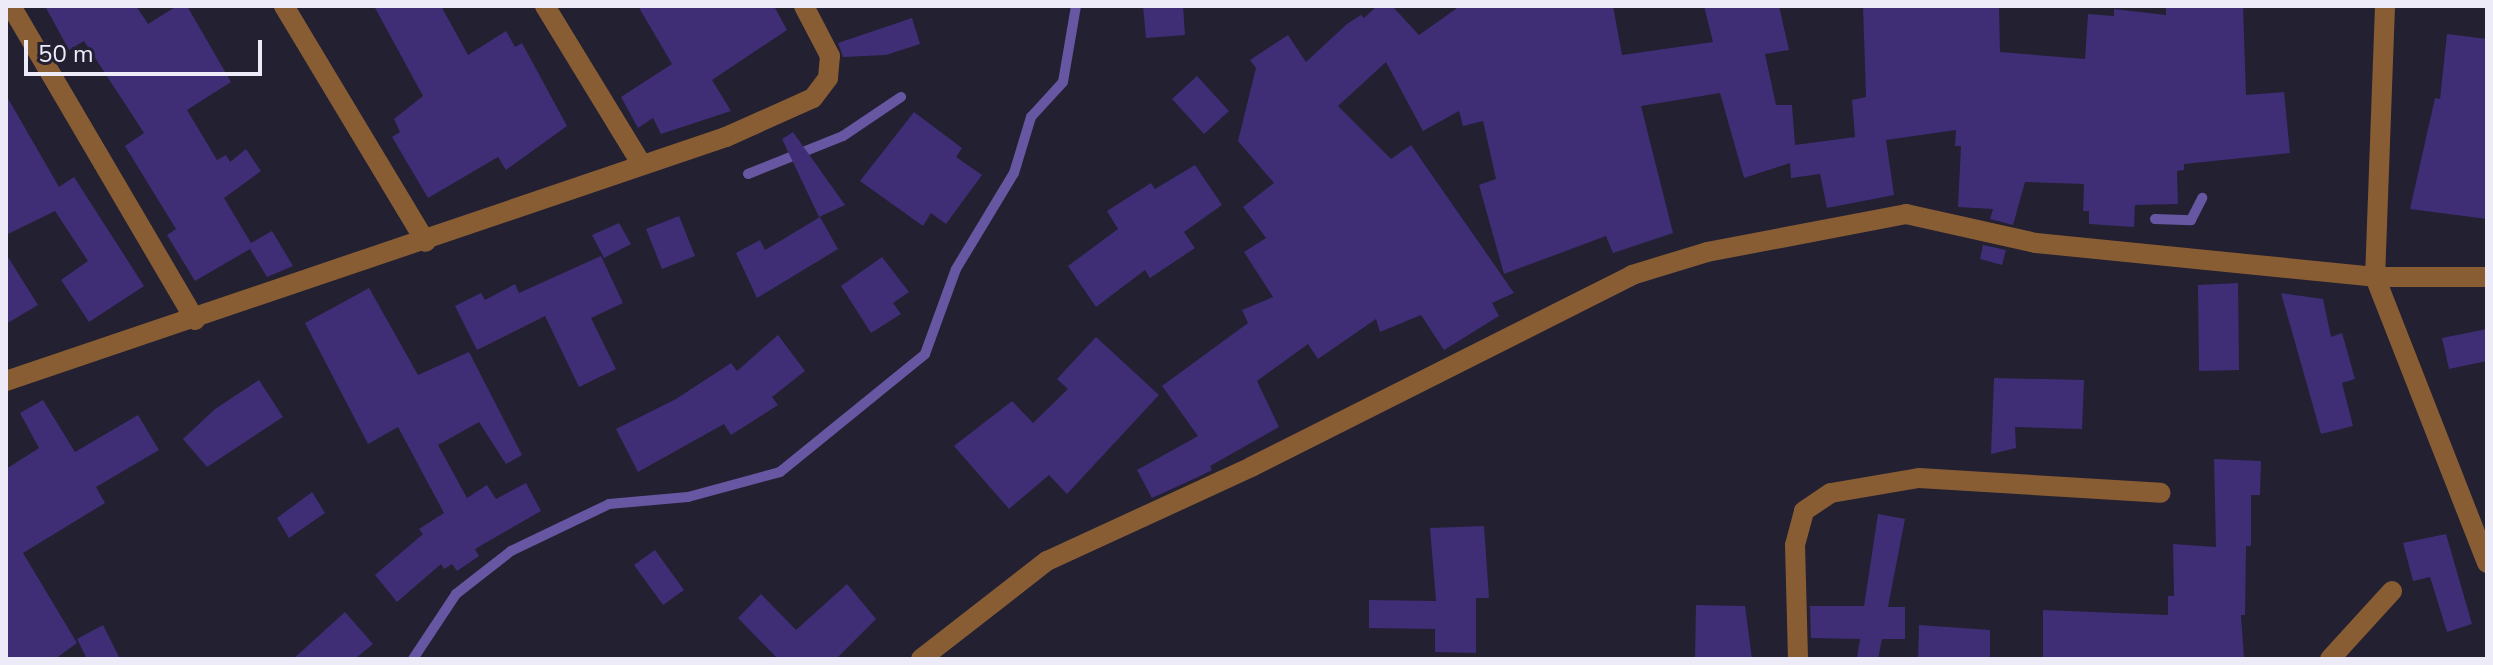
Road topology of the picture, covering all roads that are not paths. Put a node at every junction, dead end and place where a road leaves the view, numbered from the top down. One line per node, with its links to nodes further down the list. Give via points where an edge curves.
1 (11, 6): 10 (street)
2 (284, 6): 7 (street)
3 (545, 6): 6 (street)
4 (804, 6): 6 (street, via 830,56 828,78 813,98 726,137)
5 (2385, 6): 8 (street)
6 (642, 165): 7 (street)
7 (426, 242): 10 (street)
8 (2375, 277): 9 (street); 13 (street); 15 (street, via 2036,243 1906,214 1707,252 1632,275 1251,467 1047,561)
9 (2487, 277)
10 (195, 320): 11 (street)
11 (6, 381)
12 (2161, 493): 16 (street, via 1919,478 1831,493 1804,511 1795,545)
13 (2487, 563)
14 (2392, 591): 17 (street)
15 (921, 659)
16 (1798, 659)
17 (2330, 659)

